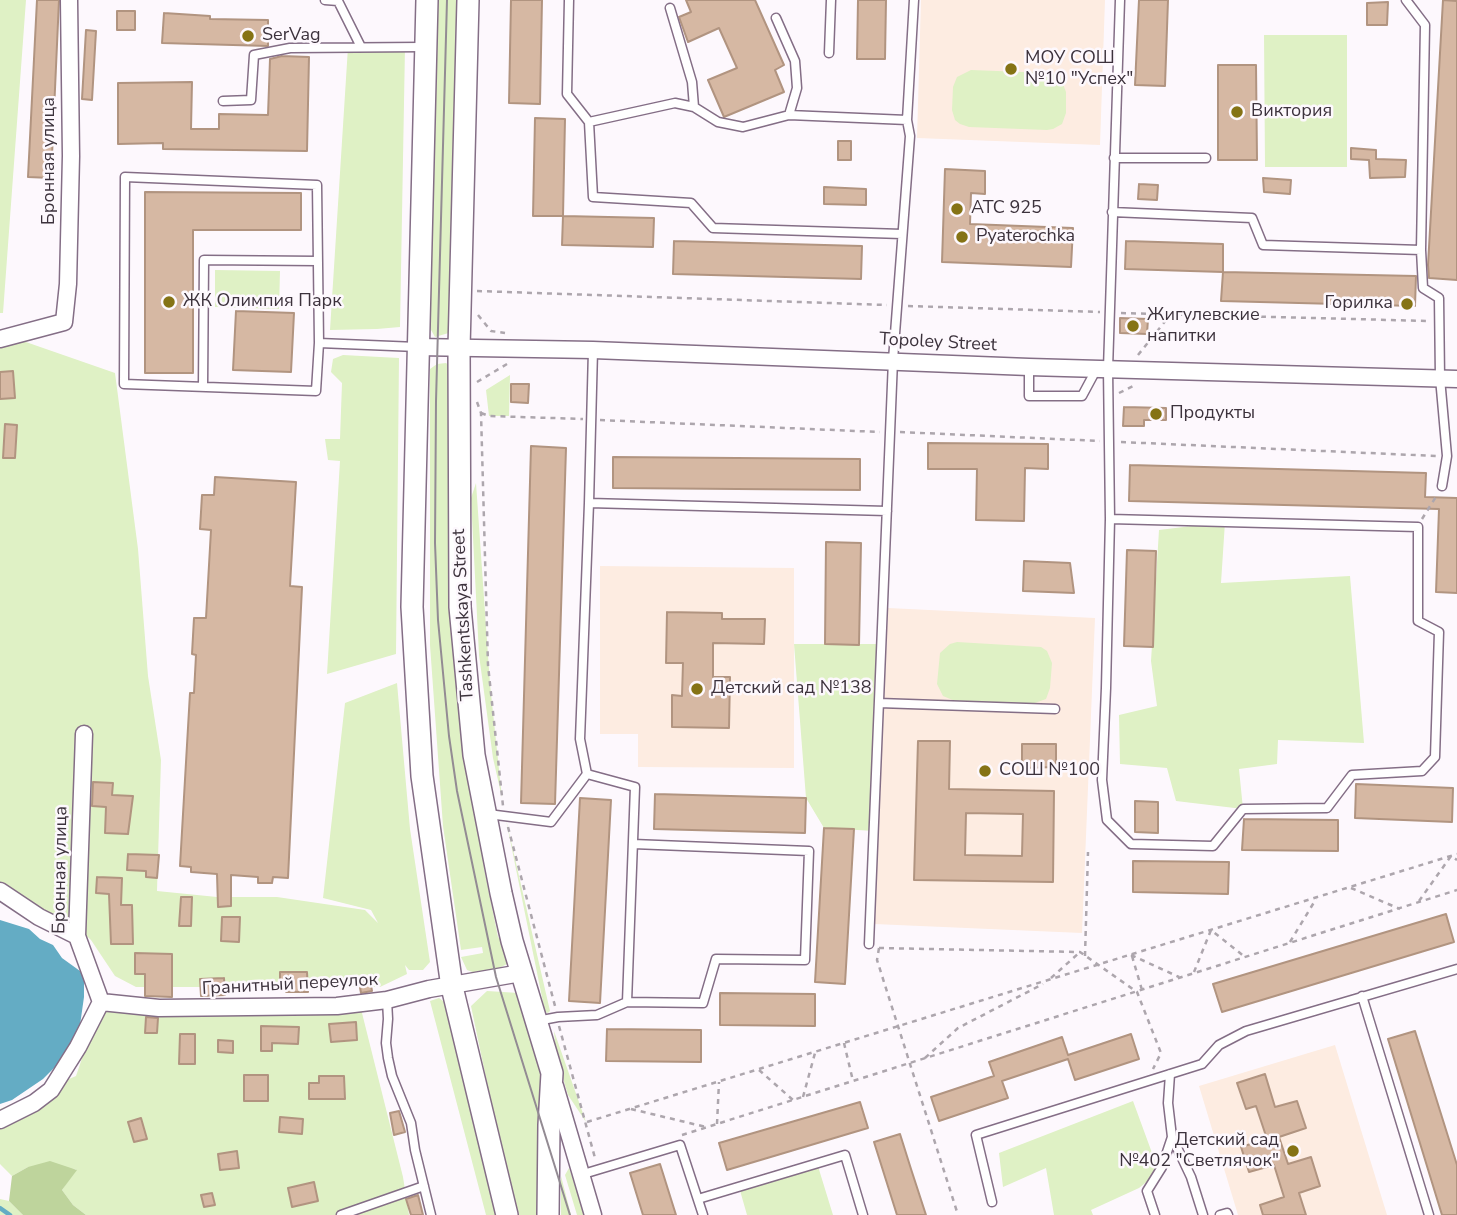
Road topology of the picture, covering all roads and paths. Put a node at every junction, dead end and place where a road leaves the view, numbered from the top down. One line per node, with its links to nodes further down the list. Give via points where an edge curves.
1 (69, 0): 31 (street, Бронная улица, via 71,169 64,322)
2 (325, 0): 12 (lane, via 338,1)
3 (427, 0): 13 (main road)
4 (468, 0): 26 (main road, Tashkentskaya Street)
5 (569, 0): 19 (lane, via 568,94)
6 (831, 0): 14 (lane)
7 (914, 0): 18 (lane)
8 (1120, 0): 20 (lane)
9 (1406, 0): 24 (lane, via 1425,25)
10 (670, 8): 16 (lane, via 692,82)
11 (776, 18): 17 (lane, via 795,61 797,88)
12 (361, 47): 13 (lane); 15 (lane, via 290,48 254,55 251,100)
13 (426, 47): 33 (main road)
14 (829, 52)
15 (223, 102)
16 (694, 107): 17 (lane, via 718,122 743,127); 19 (lane, via 675,103)
17 (789, 115): 18 (lane)
18 (907, 120): 23 (lane, via 911,136)
19 (589, 122): 23 (lane, via 593,197 691,203 713,228)
20 (1114, 158): 21 (lane); 22 (lane)
21 (1206, 158)
22 (1112, 212): 24 (lane, via 1252,218 1264,245); 28 (lane)
23 (902, 234): 27 (lane)
24 (1421, 250): 30 (lane, via 1423,288 1439,298)
25 (318, 261): 32 (lane); 42 (lane, via 204,260); 42 (lane, via 317,186 125,177 124,384)
26 (460, 289): 27 (path); 34 (main road, Tashkentskaya Street)
27 (898, 306): 28 (path); 37 (lane)
28 (1108, 312): 30 (path); 39 (lane)
29 (478, 316): 35 (path, via 491,331 508,333)
30 (1441, 321): 40 (lane)
31 (0, 338)
32 (319, 344): 33 (lane); 42 (lane, via 316,391)
33 (417, 347): 34 (street, Topoley Street); 85 (main road, via 412,607 422,776)
34 (458, 348): 35 (street, Topoley Street); 43 (main road, Tashkentskaya Street)
35 (508, 349): 36 (street, Topoley Street); 43 (path, via 508,364 478,380)
36 (593, 350): 37 (street, Topoley Street); 45 (lane)
37 (893, 360): 38 (street, Topoley Street); 46 (lane)
38 (1028, 367): 39 (street, Topoley Street); 39 (lane, via 1029,396 1082,396)
39 (1102, 369): 40 (street, Topoley Street); 47 (lane)
40 (1440, 378): 41 (street, Topoley Street); 48 (lane)
41 (1457, 379)
42 (203, 387)
43 (467, 395): 44 (path); 58 (main road, Tashkentskaya Street, via 460,607 474,755)
44 (481, 413): 45 (path); 58 (path)
45 (591, 419): 46 (path); 50 (lane)
46 (890, 432): 47 (path); 51 (lane)
47 (1108, 441): 48 (path); 52 (lane)
48 (1447, 456): 49 (lane)
49 (1442, 486): 53 (path)
50 (589, 503): 51 (lane); 57 (lane, via 580,739)
51 (887, 511): 54 (lane)
52 (1110, 519): 53 (lane); 53 (lane, via 1102,780 1107,820 1131,844 1213,846 1243,809 1327,808 1352,775 1422,771 1435,757 1438,632 1418,621)
53 (1418, 527)
54 (879, 703): 55 (lane); 72 (lane)
55 (1055, 709)
56 (84, 734): 71 (street, Бронная улица)
57 (587, 774): 58 (lane, via 551,822); 59 (lane, via 635,787)
58 (495, 814): 81 (main road, Tashkentskaya Street, via 500,893); 91 (path)
59 (633, 844): 90 (lane); 90 (lane, via 809,851 805,960 716,959 703,1003)
60 (1088, 852): 77 (path)
61 (1457, 855): 62 (path)
62 (1451, 856): 63 (path); 64 (path); 68 (path)
63 (1457, 860)
64 (1350, 887): 67 (path); 69 (path)
65 (0, 891): 71 (street)
66 (1457, 891): 68 (path)
67 (1316, 898): 70 (path); 73 (path)
68 (1417, 903): 69 (path)
69 (1400, 909): 73 (path)
70 (1211, 930): 76 (path); 78 (path); 82 (path)
71 (77, 936): 89 (street, Бронная улица)
72 (869, 944): 74 (path)
73 (1289, 944): 78 (path)
74 (879, 948): 75 (path); 93 (path, via 877,960)
75 (1080, 952): 77 (path); 84 (path)
76 (1131, 955): 79 (path); 83 (path); 86 (path)
77 (1085, 956): 79 (path)
78 (1246, 957): 82 (path)
79 (1099, 965): 84 (path); 86 (path)
80 (1457, 969): 87 (lane)
81 (521, 972): 85 (street, Гранитный переулок); 92 (main road, Tashkentskaya Street)
82 (1194, 974): 83 (path)
83 (1181, 978): 86 (path)
84 (1050, 980): 93 (path); 96 (path, via 958,1028)
85 (452, 987): 88 (street, Гранитный переулок); 119 (main road)
86 (1140, 991): 96 (path); 103 (path, via 1161,1053)
87 (1362, 996): 100 (lane, via 1246,1031 1219,1045 1202,1064); 129 (lane)
88 (387, 1000): 89 (street, Гранитный переулок, via 291,1008 159,1008); 114 (lane, via 388,1058 411,1123)
89 (101, 1002): 107 (street, via 51,1090)
90 (627, 1002): 91 (lane, via 597,1015)
91 (558, 1017): 92 (lane); 108 (path)
92 (537, 1021): 99 (main road, Tashkentskaya Street)
93 (898, 1027): 94 (path); 97 (path)
94 (844, 1043): 95 (path); 101 (path)
95 (815, 1052): 98 (path); 104 (path)
96 (923, 1059): 97 (path)
97 (909, 1063): 101 (path); 124 (path)
98 (758, 1070): 102 (path); 105 (path)
99 (552, 1073): 113 (street, Tashkentskaya Street); 120 (main road)
100 (1170, 1074): 103 (lane); 112 (lane)
101 (853, 1081): 104 (path)
102 (719, 1082): 106 (path); 109 (path)
103 (1146, 1082): 116 (lane, via 976,1135)
104 (804, 1097): 105 (path)
105 (794, 1100): 109 (path)
106 (631, 1109): 108 (path); 110 (path)
107 (0, 1120)
108 (586, 1122): 113 (path, via 596,1164)
109 (717, 1124): 110 (path)
110 (706, 1128): 111 (path)
111 (679, 1136)
112 (1172, 1137): 125 (lane, via 1162,1167 1147,1191); 126 (lane)
113 (586, 1174): 115 (lane, via 680,1144); 121 (street, Tashkentskaya Street)
114 (424, 1186): 117 (lane); 118 (lane)
115 (698, 1199): 122 (lane); 123 (lane, via 845,1155)
116 (992, 1202)
117 (341, 1215)
118 (431, 1215)
119 (507, 1215)
120 (548, 1215)
121 (593, 1215)
122 (703, 1215)
123 (863, 1215)
124 (958, 1215)
125 (1155, 1215)
126 (1203, 1215)
127 (1220, 1215): 128 (lane)
128 (1228, 1215)
129 (1429, 1215)

